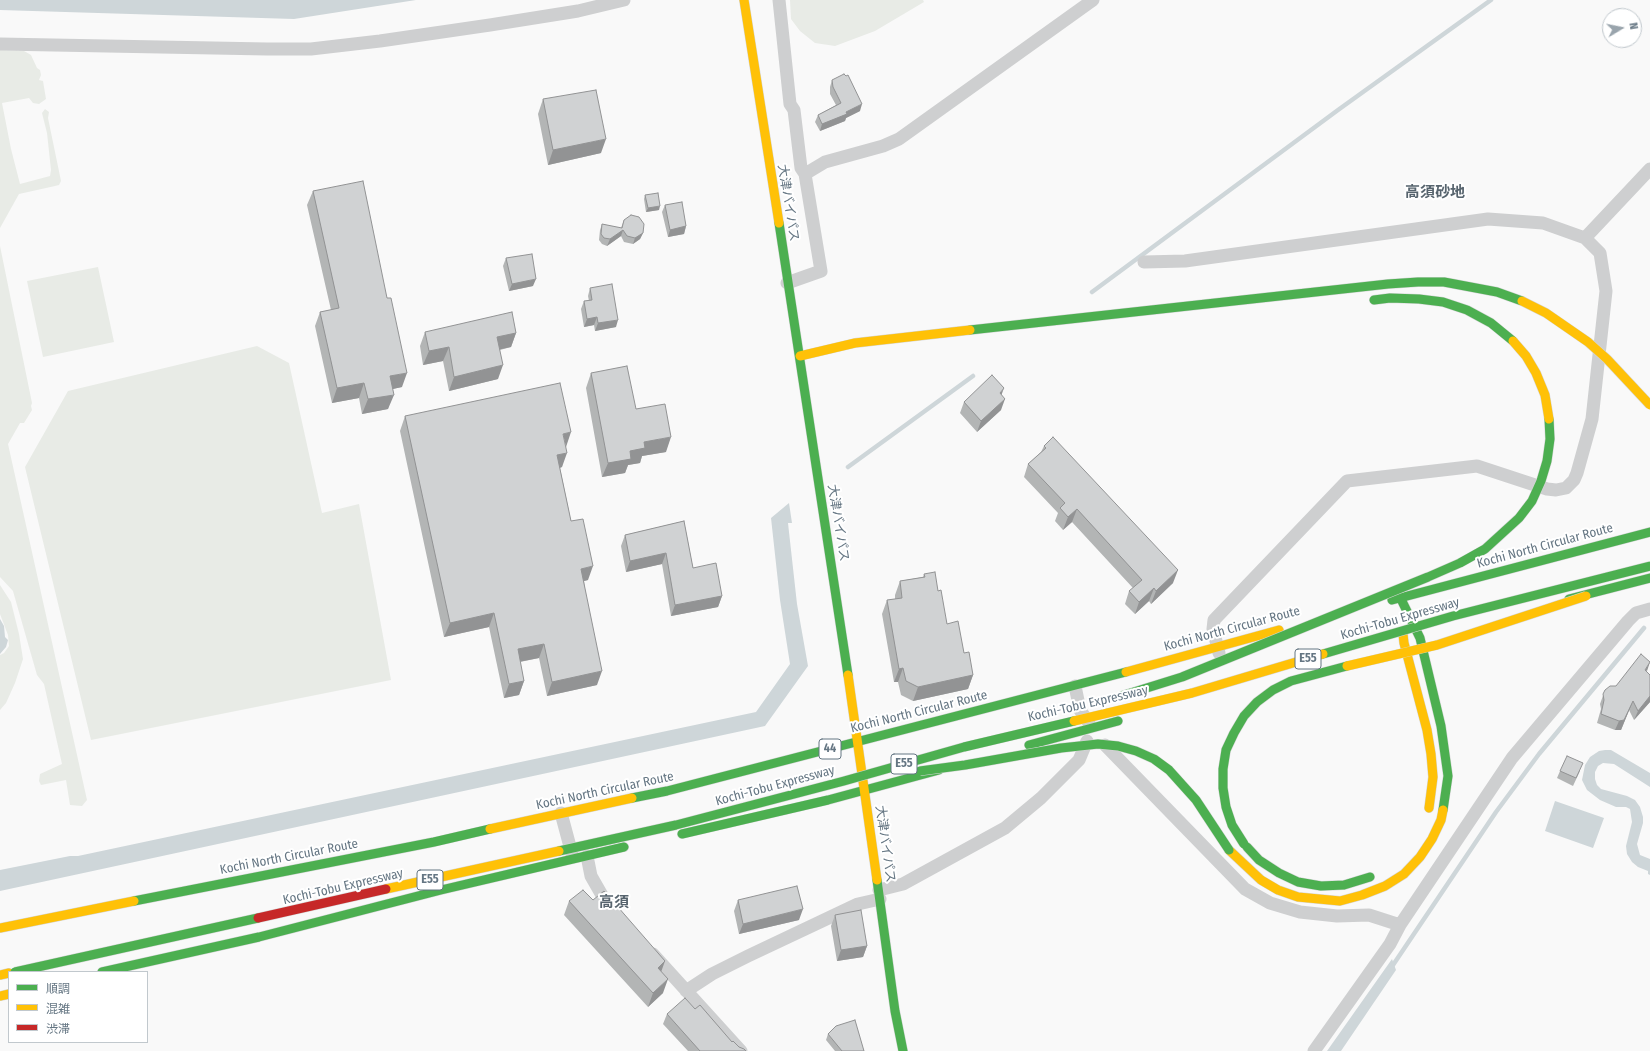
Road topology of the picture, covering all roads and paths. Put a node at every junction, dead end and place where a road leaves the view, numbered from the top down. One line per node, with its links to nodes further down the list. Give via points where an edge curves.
1 (624, 0): 5 (street, via 490,25 311,49)
2 (744, 0): 10 (main road, 大津バイパス)
3 (779, 0): 7 (street, via 790,104 794,110 801,168)
4 (1093, 0): 7 (street, via 899,139 825,162)
5 (0, 44)
6 (1650, 169): 8 (street)
7 (805, 174): 10 (street, via 822,271)
8 (1585, 238): 9 (street, via 1543,223 1488,219 1185,262); 23 (street, via 1600,254 1606,291 1592,419 1574,480 1566,488 1547,489 1477,466 1347,481 1214,620 1213,629)
9 (1144, 262)
10 (787, 282): 12 (main road, 大津バイパス)
11 (1363, 301): 26 (main road, bridge, via 1390,298 1418,299 1443,302 1467,310 1491,323 1526,356 1542,388 1549,417 1550,440 1547,461 1532,501 1503,534 1485,548 1428,577 1182,677)
12 (800, 356): 13 (main road); 14 (main road, bridge, via 855,343 1388,284 1444,282 1497,292 1546,313 1588,342); 29 (main road, 大津バイパス)
13 (838, 356)
14 (1650, 405)
15 (1650, 532): 18 (main road, Kochi North Circular Route / 44)
16 (1650, 566): 30 (main road, Kochi-Tobu Expressway / E55, bridge, via 1453,616 1192,693)
17 (1650, 576): 20 (main road); 39 (main road, bridge, via 1437,645 1310,674 1273,690 1244,716 1226,750 1223,788 1232,825 1244,844 1259,860 1298,882 1321,886 1344,885)
18 (1400, 597): 21 (main road); 22 (main road); 23 (main road, Kochi North Circular Route / 44)
19 (1650, 609): 42 (street, via 1636,613 1628,621 1512,758)
20 (1458, 628)
21 (1424, 638): 22 (main road); 31 (main road, bridge, via 1448,776 1441,820 1420,857 1404,874 1384,886 1340,901 1298,897 1261,880 1229,850 1196,800 1169,770 1154,759 1118,746 1098,744 1061,748)
22 (1404, 643): 25 (main road); 34 (main road, via 1431,754 1433,777)
23 (1218, 646): 24 (main road, Kochi North Circular Route / 44); 25 (street)
24 (1075, 686): 28 (street, via 1080,710); 29 (main road, Kochi North Circular Route / 44)
25 (1230, 689): 28 (main road)
26 (1114, 698)
27 (1092, 706): 30 (main road, bridge)
28 (1092, 728): 32 (main road); 40 (street, via 1079,760 1041,798 1005,828 903,884); 42 (street, via 1104,744 1245,889 1270,903 1300,912 1337,916 1369,915)
29 (857, 742): 32 (main road, 大津バイパス); 33 (main road, Kochi North Circular Route / 44, via 667,791)
30 (964, 747): 31 (main road, Kochi-Tobu Expressway / E55, bridge)
31 (844, 782): 45 (main road, Kochi-Tobu Expressway / E55, bridge, via 676,825)
32 (865, 790): 35 (main road); 40 (main road, 大津バイパス)
33 (561, 813): 38 (street); 43 (main road, Kochi North Circular Route / 44, via 434,842)
34 (1427, 816)
35 (672, 836)
36 (634, 845): 37 (main road)
37 (587, 856): 38 (main road); 41 (street, via 591,876 603,897)
38 (573, 859): 46 (main road, via 259,937)
39 (1378, 873)
40 (879, 894): 47 (street, via 712,974); 49 (main road, 大津バイパス)
41 (619, 915)
42 (1400, 926): 50 (street)
43 (0, 928)
44 (645, 945): 47 (street)
45 (19, 971)
46 (106, 971)
47 (686, 991): 48 (street)
48 (741, 1051)
49 (903, 1051)
50 (1314, 1051)

